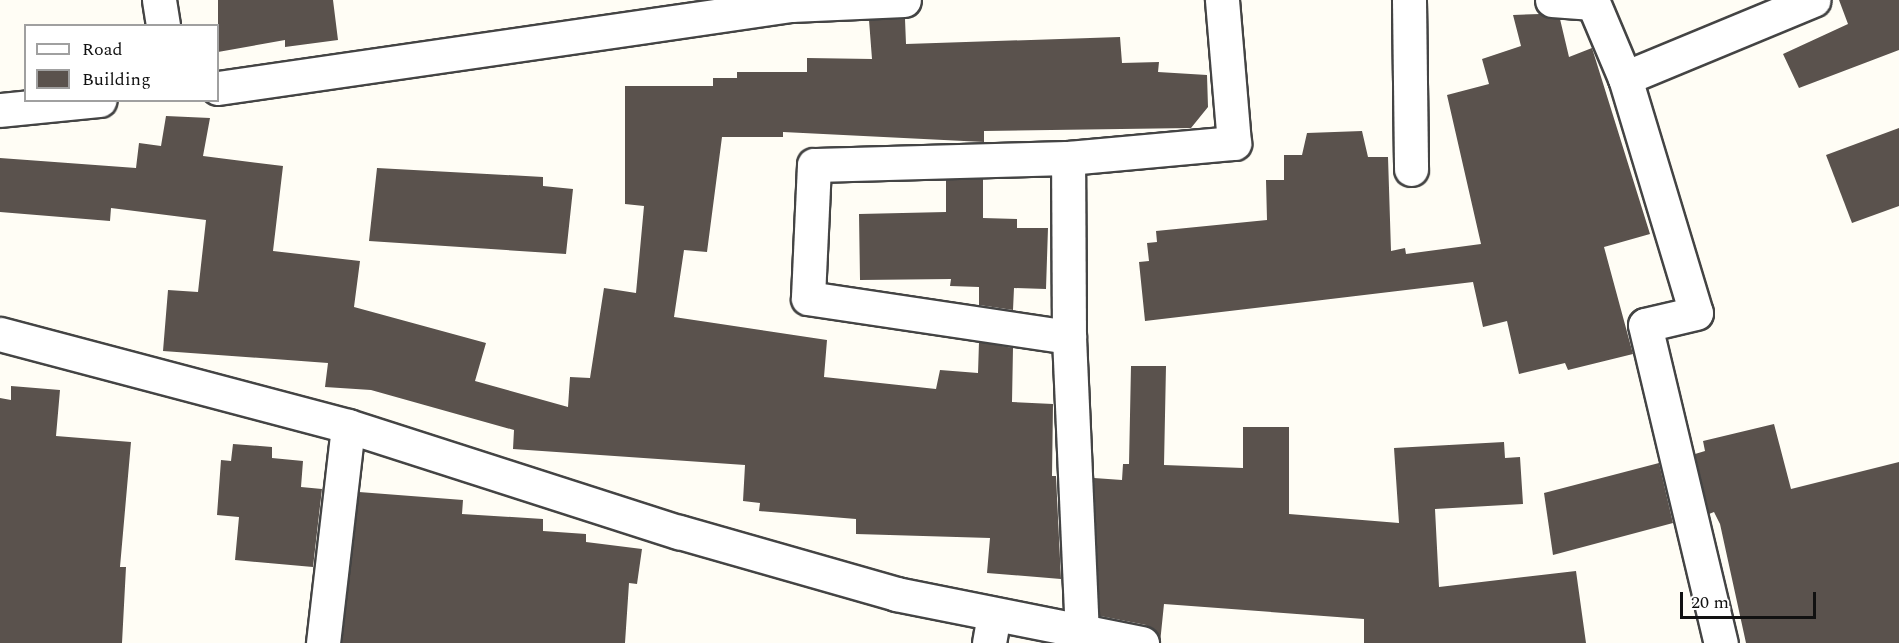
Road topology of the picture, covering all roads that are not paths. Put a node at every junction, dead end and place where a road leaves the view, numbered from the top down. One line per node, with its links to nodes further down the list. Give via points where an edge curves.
1 (159, 0): 9 (street)
2 (904, 0): 8 (street)
3 (1222, 0): 14 (street, via 1234,143)
4 (1409, 0): 15 (street)
5 (1552, 0): 7 (street)
6 (1814, 0): 10 (street)
7 (1593, 1): 10 (street)
8 (790, 3): 11 (street)
9 (163, 24)
10 (1625, 78): 23 (street, via 1696,313 1645,326)
11 (219, 88)
12 (80, 102): 13 (street)
13 (0, 110)
14 (1068, 158): 17 (street); 17 (street, via 814,165 808,298)
15 (1411, 169)
16 (0, 334): 18 (street)
17 (1069, 337): 20 (street)
18 (348, 426): 19 (street, via 679,532 896,594); 21 (street)
19 (992, 629): 20 (street)
20 (1082, 632): 22 (street)
21 (323, 643)
22 (1142, 643)
23 (1720, 643)

